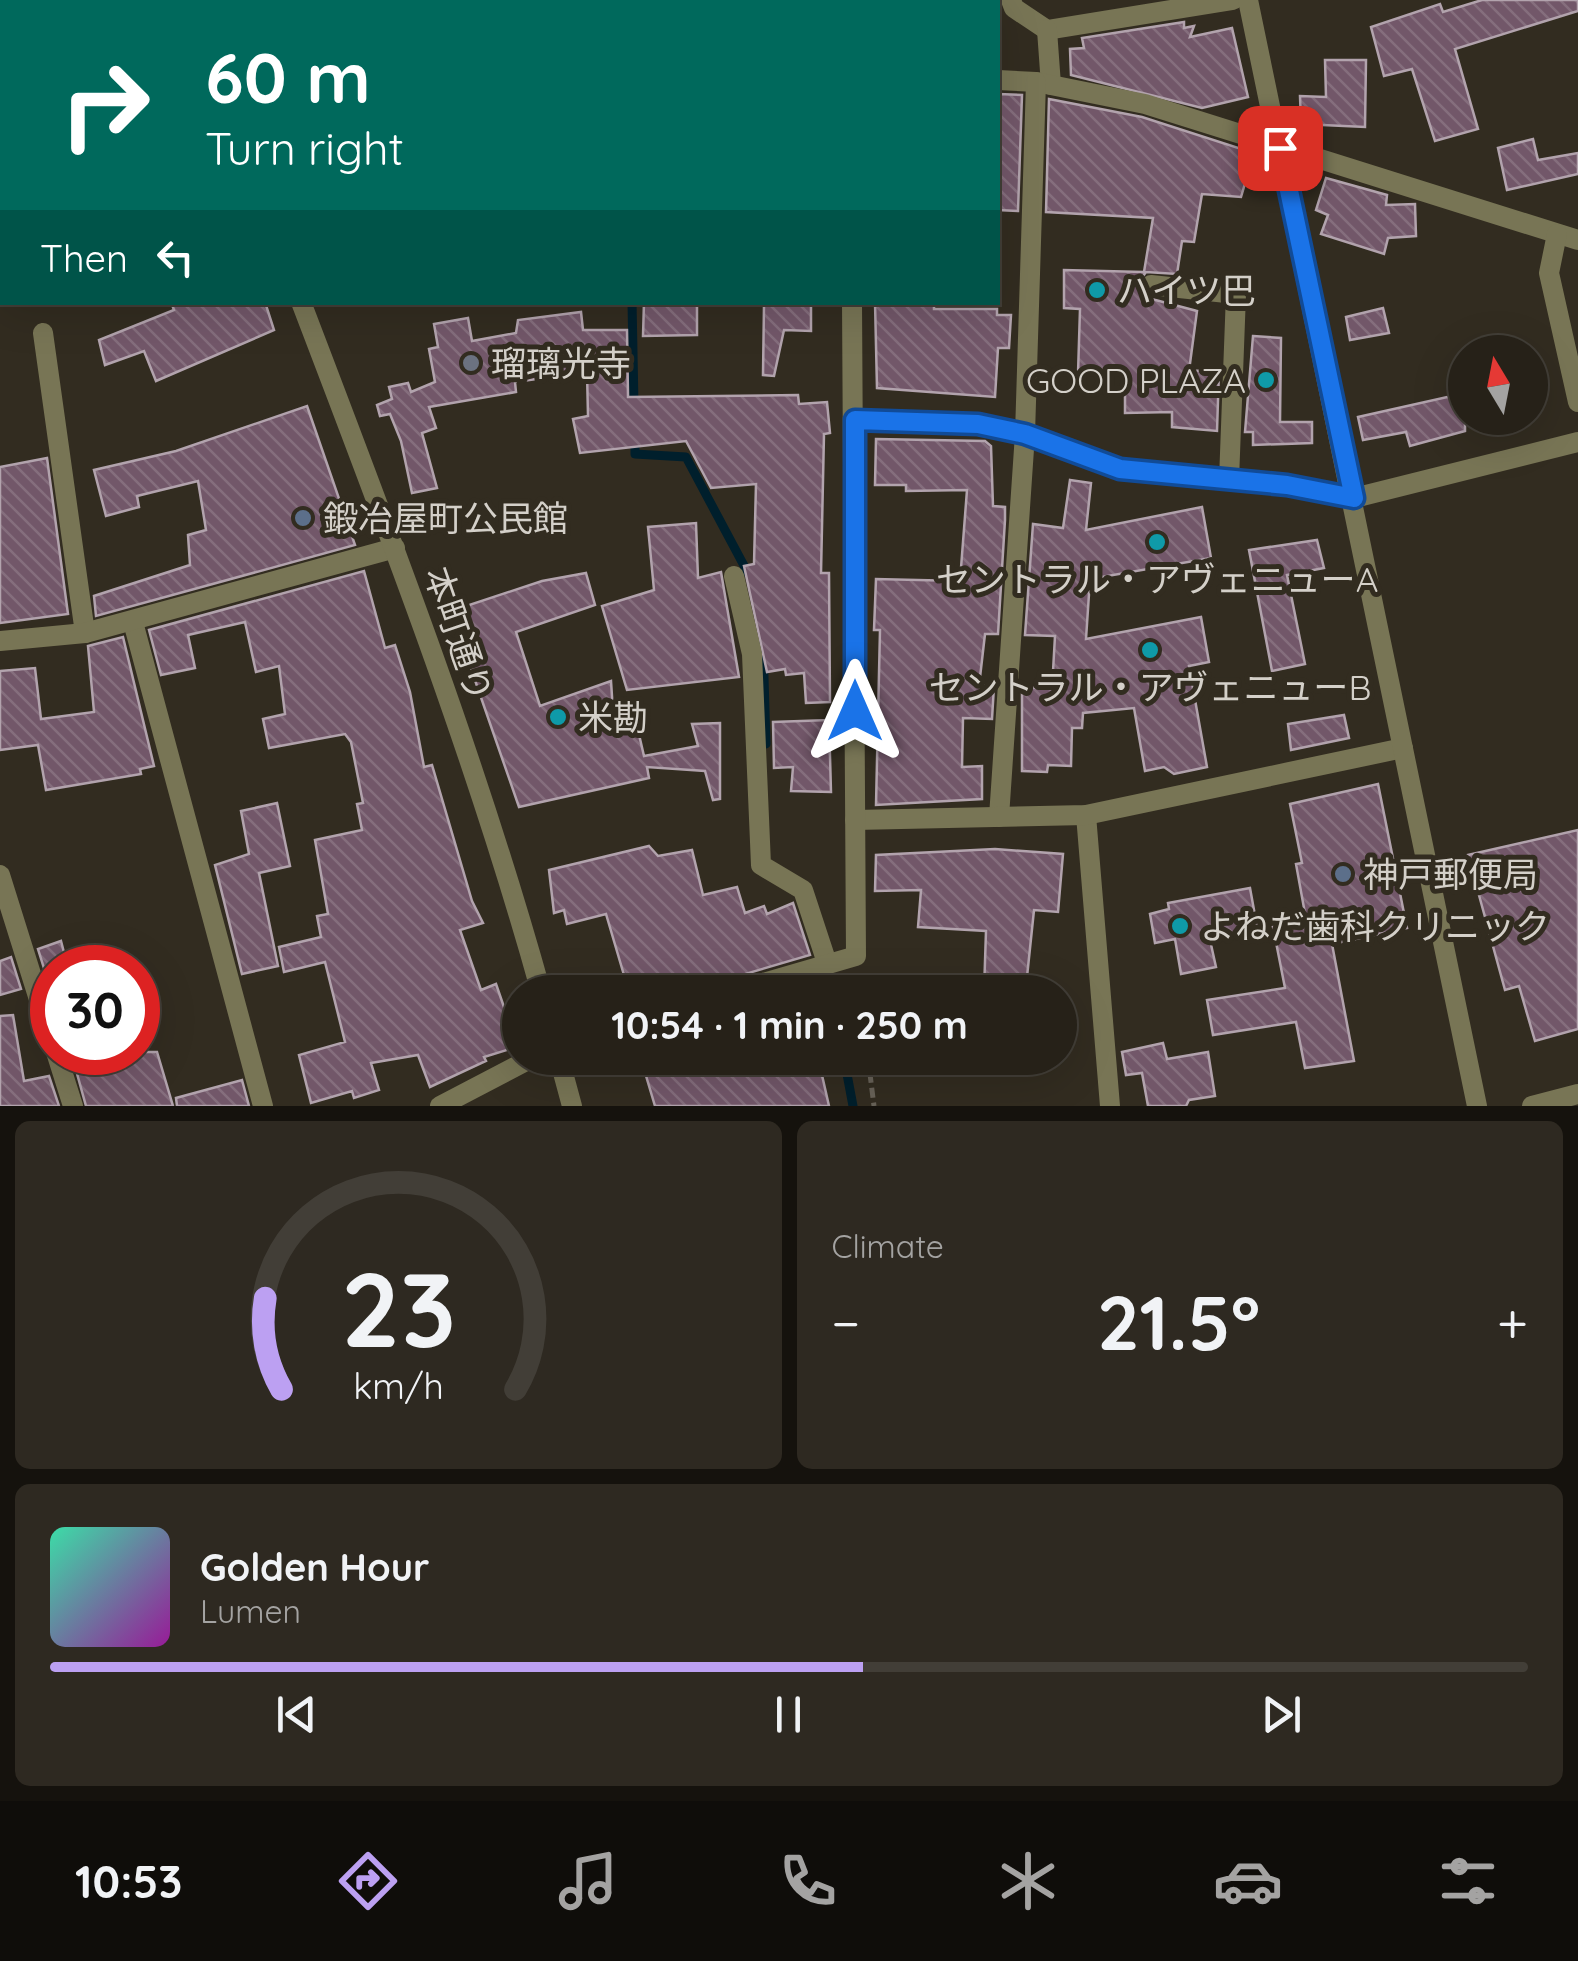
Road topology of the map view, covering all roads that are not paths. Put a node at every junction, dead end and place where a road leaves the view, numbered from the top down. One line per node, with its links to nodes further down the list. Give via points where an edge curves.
1 (1010, 0): 4 (street)
2 (1234, 0): 4 (street)
3 (1248, 0): 7 (street)
4 (1047, 30): 6 (street)
5 (1000, 80): 6 (street)
6 (1044, 84): 7 (street, via 1145,104); 16 (street)
7 (1280, 148): 8 (street); 19 (street)
8 (1557, 234): 9 (street); 14 (street, via 1548,274)
9 (1578, 240)
10 (1151, 285): 18 (street, via 1236,294)
11 (302, 305): 20 (street, 本町通り)
12 (852, 305): 15 (street)
13 (43, 333): 23 (street)
14 (1578, 402)
15 (855, 420): 16 (street, via 978,424); 28 (street)
16 (1025, 434): 18 (street, via 1120,469); 27 (street)
17 (1578, 442): 19 (street)
18 (1229, 480): 19 (street)
19 (1354, 498): 25 (street)
20 (395, 548): 22 (street); 32 (street, 本町通り, via 502,851)
21 (734, 576): 30 (street, via 752,654 761,865 803,890)
22 (133, 622): 23 (street); 39 (street)
23 (85, 633): 24 (street)
24 (0, 641)
25 (1403, 748): 26 (street); 43 (street)
26 (1086, 815): 27 (street); 42 (street)
27 (1000, 817): 28 (street)
28 (855, 820): 30 (street, via 856,956)
29 (0, 875): 31 (street)
30 (827, 963): 33 (street)
31 (30, 971)
32 (536, 975)
33 (788, 975)
34 (502, 1074): 40 (street)
35 (63, 1075): 38 (street)
36 (564, 1075): 41 (street)
37 (1578, 1094): 44 (street)
38 (73, 1106)
39 (263, 1106)
40 (440, 1106)
41 (572, 1106)
42 (1110, 1106)
43 (1477, 1106)
44 (1532, 1106)

